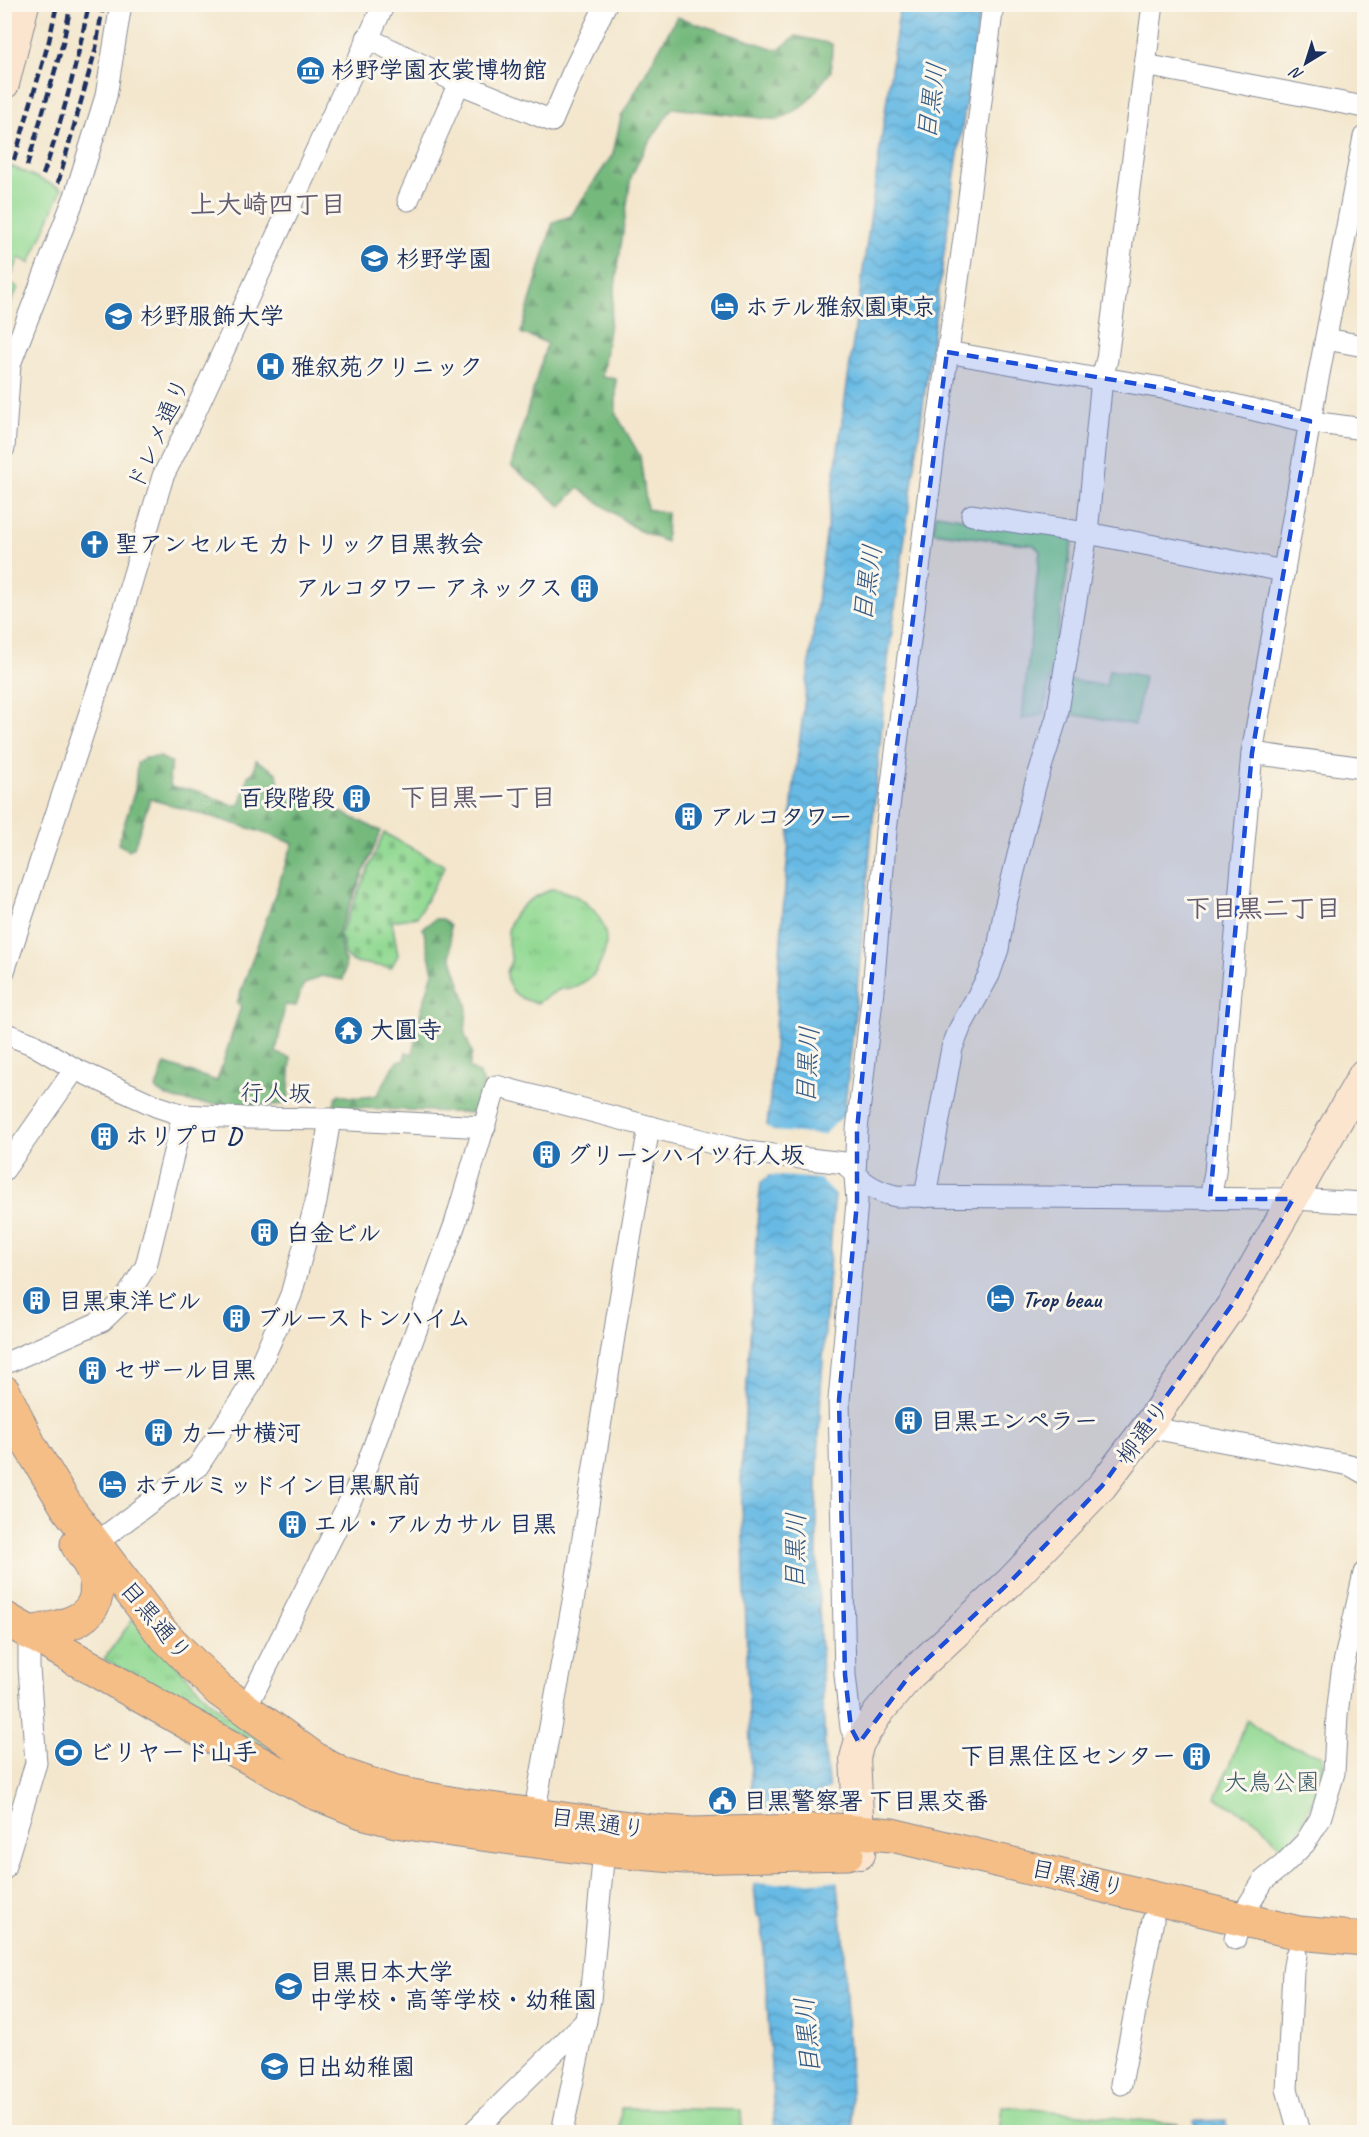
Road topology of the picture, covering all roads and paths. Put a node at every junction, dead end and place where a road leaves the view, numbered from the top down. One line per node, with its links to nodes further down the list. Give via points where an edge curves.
1 (24, 4): 10 (street)
2 (121, 4): 20 (street, via 106,96 75,196 10,364)
3 (384, 4): 7 (street, ドレメ通り)
4 (606, 4): 9 (street, via 552,121)
5 (993, 4): 16 (street)
6 (1153, 4): 8 (street)
7 (367, 38): 9 (street); 26 (street, ドレメ通り, via 168,462)
8 (1145, 65): 11 (street); 17 (street)
9 (459, 83): 13 (street)
10 (4, 84)
11 (1365, 107)
12 (1365, 137): 14 (street)
13 (408, 200)
14 (1326, 339): 15 (street); 18 (street)
15 (1365, 346)
16 (947, 352): 17 (street); 35 (street, via 886,831 873,990)
17 (1102, 378): 18 (street); 22 (street)
18 (1310, 421): 19 (street); 23 (street)
19 (1365, 429)
20 (4, 448)
21 (972, 514): 22 (street)
22 (1087, 533): 23 (street); 36 (street, via 1057,717 1035,786 998,949 952,1048)
23 (1284, 571): 24 (street)
24 (1252, 753): 25 (street); 37 (street)
25 (1365, 768)
26 (4, 971)
27 (4, 1033): 28 (street, 行人坂)
28 (75, 1069): 30 (street, 行人坂); 34 (street)
29 (1365, 1074): 38 (street, 柳通り)
30 (183, 1115): 31 (street, 行人坂); 40 (street, via 146,1266 126,1299 102,1321)
31 (330, 1119): 32 (street, 行人坂); 45 (street, via 316,1202 291,1295 252,1383 198,1466)
32 (485, 1126): 33 (street, via 496,1086); 48 (street, via 455,1224 364,1473)
33 (650, 1127): 35 (street); 50 (street)
34 (4, 1170)
35 (850, 1170): 36 (street, via 883,1193); 49 (street, via 857,1202 839,1400 845,1675 851,1728)
36 (926, 1197): 37 (street)
37 (1210, 1199): 38 (street)
38 (1293, 1199): 39 (street); 42 (street, 柳通り, via 1234,1302)
39 (1365, 1203)
40 (4, 1364)
41 (4, 1392): 44 (main road, 目黒通り, via 30,1446)
42 (1147, 1427): 43 (street, via 1350,1465); 49 (street, 柳通り, via 1102,1486 1011,1581 910,1675)
43 (1365, 1473)
44 (68, 1507): 45 (main road, 目黒通り); 47 (main road, via 73,1539 95,1576 93,1608 65,1626)
45 (95, 1544): 48 (main road, 目黒通り, via 162,1633 219,1690)
46 (1365, 1573): 56 (street, via 1342,1672 1334,1773 1320,1819 1305,1843 1264,1880)
47 (17, 1625): 50 (main road, 目黒通り, via 237,1751 335,1801 396,1821); 54 (street, via 28,1668 36,1763)
48 (244, 1707): 50 (main road, 目黒通り, via 343,1775 396,1794 461,1805)
49 (859, 1743): 51 (street)
50 (534, 1828): 52 (main road, 目黒通り, via 693,1834); 53 (main road, 目黒通り)
51 (848, 1842): 52 (main road, 目黒通り); 55 (main road, 目黒通り); 56 (main road, 目黒通り, via 926,1842)
52 (748, 1845): 53 (main road, 目黒通り, via 685,1857)
53 (604, 1850): 60 (street)
54 (4, 1869)
55 (1153, 1920): 56 (main road, 目黒通り); 61 (street)
56 (1238, 1928): 57 (main road, 目黒通り); 58 (main road, 目黒通り)
57 (1365, 1939)
58 (1296, 1955): 59 (main road, 目黒通り); 64 (street, via 1287,2089)
59 (1365, 1962)
60 (586, 2021): 62 (street); 63 (street)
61 (1121, 2084)
62 (473, 2133)
63 (562, 2133)
64 (1299, 2133)

